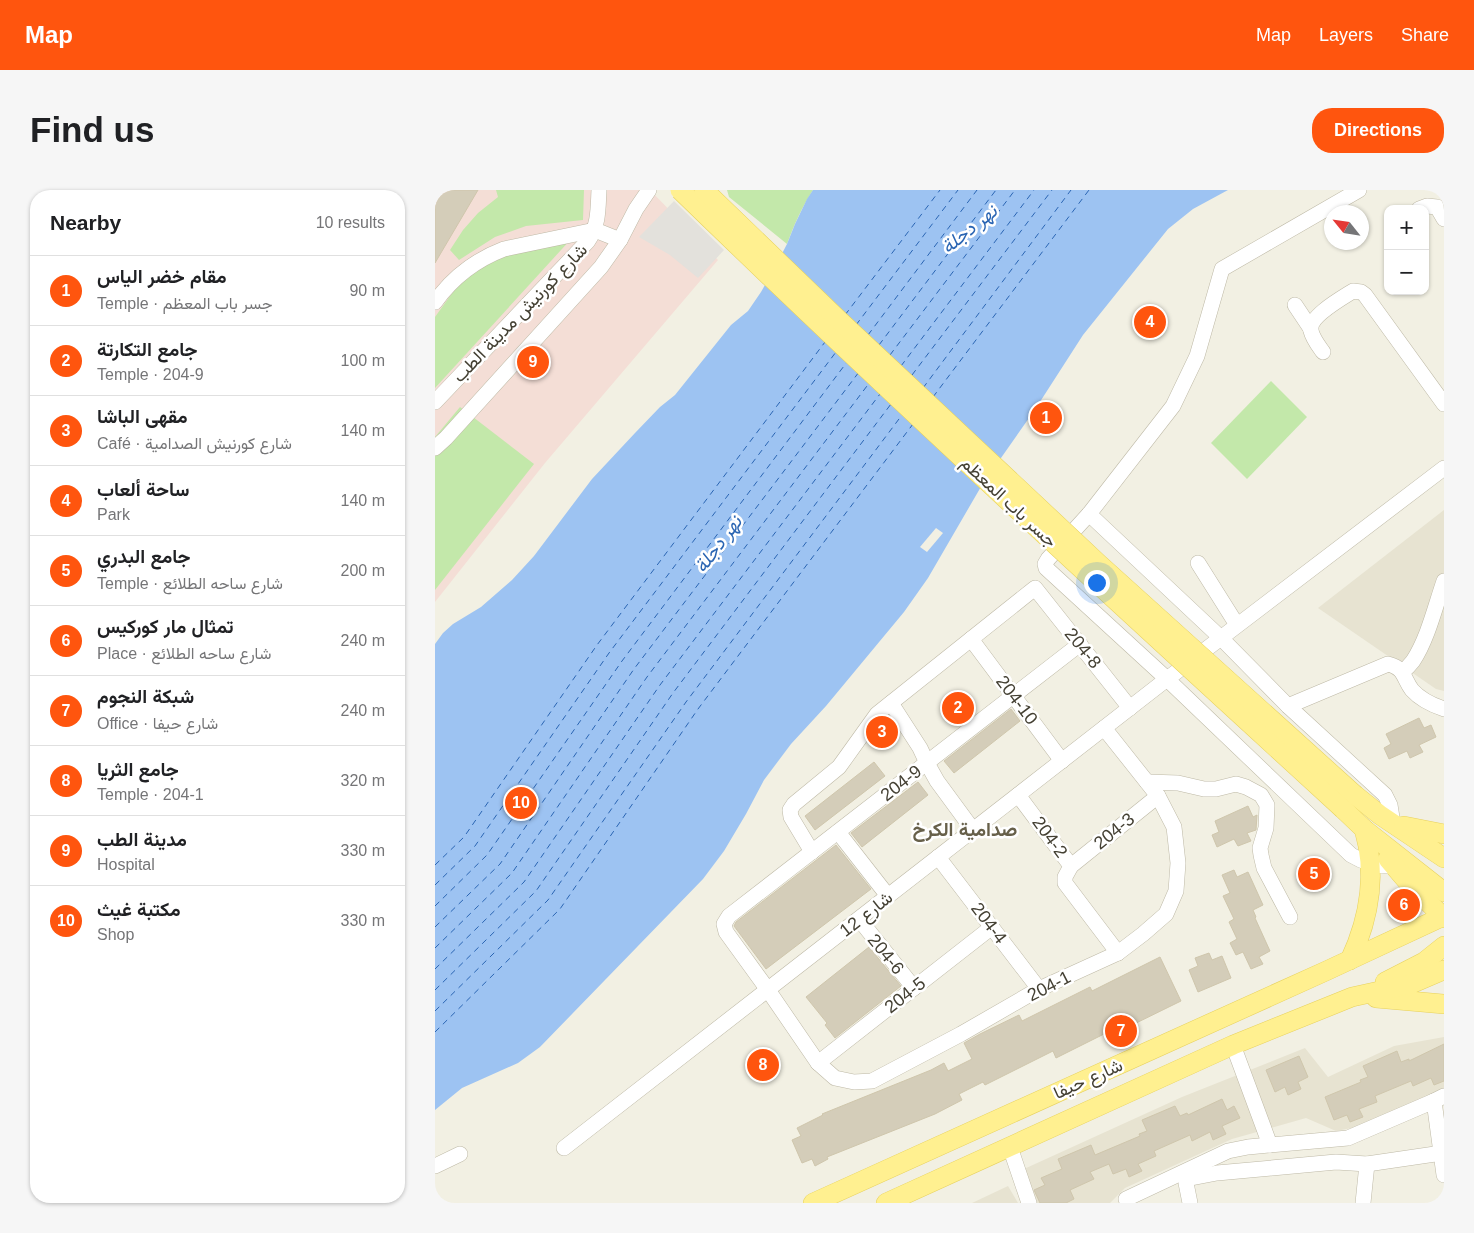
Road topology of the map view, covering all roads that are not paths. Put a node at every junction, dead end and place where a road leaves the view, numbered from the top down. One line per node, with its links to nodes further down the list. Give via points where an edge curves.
1 (599, 190): 8 (street, شارع كورنيش مدينة الطب)
2 (649, 190): 9 (street, شارع كورنيش مدينة الطب)
3 (680, 190): 38 (main road, جسر باب المعظم, bridge, via 1165,647)
4 (704, 190): 38 (main road, جسر باب المعظم, bridge)
5 (1359, 190): 18 (street, via 1222,269 1197,356 1173,406)
6 (1429, 206): 7 (street, via 1437,207)
7 (1444, 219)
8 (595, 230): 9 (street); 10 (street, via 504,249 480,259 458,275); 14 (street, شارع كورنيش مدينة الطب, via 589,241)
9 (620, 240): 16 (street, شارع كورنيش مدينة الطب, via 601,267)
10 (435, 302)
11 (1295, 305): 12 (street)
12 (1311, 329): 13 (street); 15 (street, via 1312,322 1339,300 1353,291 1361,292)
13 (1323, 352)
14 (435, 402)
15 (1444, 404)
16 (435, 448)
17 (1444, 468): 21 (street, شارع 12)
18 (1089, 514): 22 (street); 26 (street, via 1048,559 1046,568)
19 (1198, 564): 21 (street)
20 (1444, 581): 25 (street, via 1418,652)
21 (1237, 625): 22 (street, شارع 12)
22 (1221, 638): 26 (street, شارع 12); 29 (street)
23 (971, 639): 24 (street, 204-8, via 1035,588); 27 (street, 204-10); 28 (street)
24 (1080, 644): 27 (street, 204-9); 30 (street, 204-8)
25 (1402, 672): 29 (street, via 1388,664); 31 (street, via 1411,689 1423,700)
26 (1167, 679): 30 (street, شارع 12); 47 (street, via 1351,855)
27 (1014, 696): 33 (street, 204-10); 34 (street, 204-9)
28 (891, 703): 34 (street); 44 (street, via 877,714 839,767 790,810)
29 (1288, 706): 39 (street, via 1385,795)
30 (1130, 708): 32 (street, شارع 12)
31 (1444, 709)
32 (1104, 728): 33 (street, شارع 12); 35 (street, 204-1)
33 (1062, 760): 36 (street, شارع 12)
34 (927, 763): 41 (street); 42 (street, 204-9)
35 (1147, 782): 37 (street, 204-1); 52 (street, via 1177,783 1204,789 1236,784 1261,795 1267,805 1266,828 1260,848 1264,868)
36 (1019, 795): 41 (street, شارع 12); 49 (street, 204-2)
37 (1158, 796): 49 (street, 204-3); 58 (street, 204-1, via 1174,827 1178,863 1176,891 1166,914)
38 (1349, 802): 39 (main road); 40 (main road)
39 (1393, 824): 43 (main road); 46 (main road)
40 (1364, 829): 47 (main road); 48 (main road)
41 (973, 830): 45 (street, شارع 12)
42 (838, 832): 44 (street, 204-9); 51 (street)
43 (1444, 834)
44 (812, 852): 55 (street, 204-9, via 729,916)
45 (938, 857): 51 (street, شارع 12); 56 (street, 204-4)
46 (1444, 858)
47 (1370, 864): 48 (street); 59 (main road, via 1367,915)
48 (1401, 865): 50 (main road); 53 (main road)
49 (1071, 866): 58 (street, 204-2, via 1065,883)
50 (1444, 892)
51 (888, 896): 54 (street, شارع 12)
52 (1290, 917)
53 (1444, 918): 59 (main road, شارع حيفا)
54 (859, 919): 61 (street, 204-6); 63 (street, شارع 12)
55 (724, 924): 63 (street, 204-1, via 726,932)
56 (992, 927): 61 (street, 204-5); 62 (street, 204-4)
57 (1444, 946): 64 (main road, via 1410,970)
58 (1118, 953): 62 (street, 204-1)
59 (1350, 960): 78 (main road, شارع حيفا)
60 (1444, 970): 64 (main road, شارع حيفا, via 1411,984)
61 (914, 988): 67 (street, 204-5)
62 (1039, 989): 67 (street, 204-1, via 872,1081 835,1078)
63 (768, 990): 67 (street, 204-1); 71 (street, شارع 12)
64 (1352, 997): 65 (main road); 66 (main road, شارع حيفا)
65 (1444, 1004)
66 (1233, 1045): 69 (street); 70 (main road, شارع حيفا)
67 (818, 1063)
68 (1439, 1098): 69 (street, via 1348,1138); 72 (street)
69 (1270, 1145): 77 (street, via 1229,1151)
70 (1010, 1147): 79 (main road, شارع حيفا); 80 (street)
71 (564, 1148)
72 (1442, 1153): 74 (street); 76 (street)
73 (460, 1154): 75 (street)
74 (1367, 1164): 81 (street, via 1309,1164 1191,1178 1186,1183); 82 (street)
75 (435, 1166)
76 (1444, 1175)
77 (1126, 1199)
78 (813, 1203)
79 (887, 1203)
80 (1029, 1203)
81 (1190, 1203)
82 (1363, 1203)

